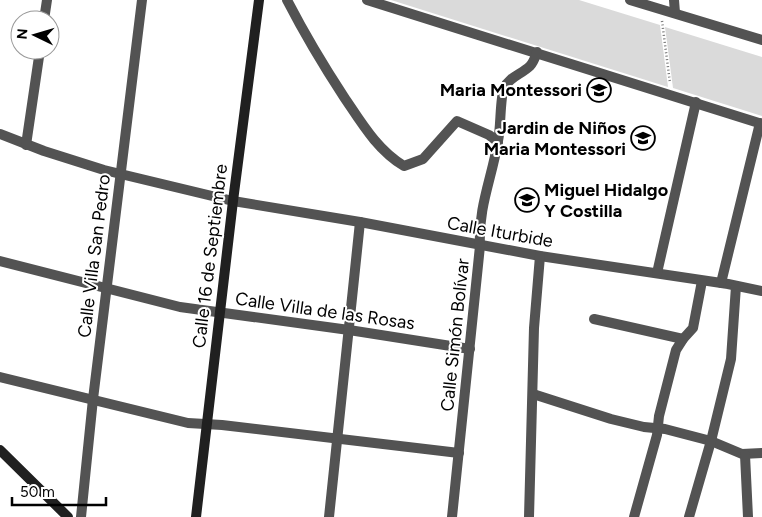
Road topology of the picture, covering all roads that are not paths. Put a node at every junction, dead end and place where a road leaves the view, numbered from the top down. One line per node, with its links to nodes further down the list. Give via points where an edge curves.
1 (142, 0): 16 (street, Calle Villa San Pedro)
2 (259, 0): 17 (street, Calle 16 de Septiembre)
3 (287, 0): 14 (street, via 359,121 384,152 404,166 423,159 457,121)
4 (368, 0): 9 (street)
5 (630, 0): 7 (street)
6 (674, 0): 7 (street)
7 (675, 14): 8 (street)
8 (762, 40)
9 (537, 52): 11 (street); 14 (street, Calle Simón Bolívar, via 532,65 511,79 503,89)
10 (39, 60): 15 (street)
11 (696, 102): 12 (street); 22 (street)
12 (761, 123): 24 (street)
13 (0, 134): 15 (street, Calle Iturbide)
14 (498, 142): 19 (street, Calle Simón Bolívar, via 479,227)
15 (26, 144): 16 (street, Calle Iturbide)
16 (120, 174): 17 (street, Calle Iturbide); 26 (street, Calle Villa San Pedro)
17 (233, 201): 18 (street, Calle Iturbide); 28 (street, Calle 16 de Septiembre)
18 (360, 222): 19 (street, Calle Iturbide); 30 (street)
19 (480, 246): 20 (street, Calle Iturbide); 32 (street, Calle Simón Bolívar)
20 (540, 256): 22 (street, Calle Iturbide); 34 (street)
21 (0, 261): 26 (street, Calle Villa de las Rosas)
22 (657, 273): 23 (street, Calle Iturbide)
23 (702, 281): 24 (street, Calle Iturbide); 31 (street, via 693,328)
24 (721, 283): 25 (street, Calle Iturbide)
25 (736, 286): 27 (street, Calle Iturbide); 39 (street, via 731,359)
26 (107, 288): 28 (street, Calle Villa de las Rosas, via 180,307); 35 (street, Calle Villa San Pedro)
27 (762, 291)
28 (220, 313): 30 (street, Calle Villa de las Rosas); 36 (street, Calle 16 de Septiembre)
29 (594, 319): 31 (street)
30 (349, 330): 32 (street, Calle Villa de las Rosas); 38 (street)
31 (683, 338): 37 (street, via 676,350)
32 (470, 349): 41 (street, Calle Simón Bolívar)
33 (0, 377): 35 (street)
34 (533, 394): 37 (street, via 611,419); 49 (street)
35 (93, 399): 36 (street); 45 (street, Calle Villa San Pedro)
36 (207, 425): 38 (street); 46 (street, Calle 16 de Septiembre)
37 (657, 428): 39 (street); 50 (street)
38 (338, 439): 41 (street); 47 (street)
39 (710, 441): 43 (street); 51 (street)
40 (0, 450): 44 (street)
41 (459, 453): 48 (street, Calle Simón Bolívar)
42 (762, 453): 43 (street)
43 (745, 455): 52 (street)
44 (68, 517)
45 (81, 517)
46 (196, 517)
47 (328, 517)
48 (452, 517)
49 (529, 517)
50 (634, 517)
51 (689, 517)
52 (748, 517)

